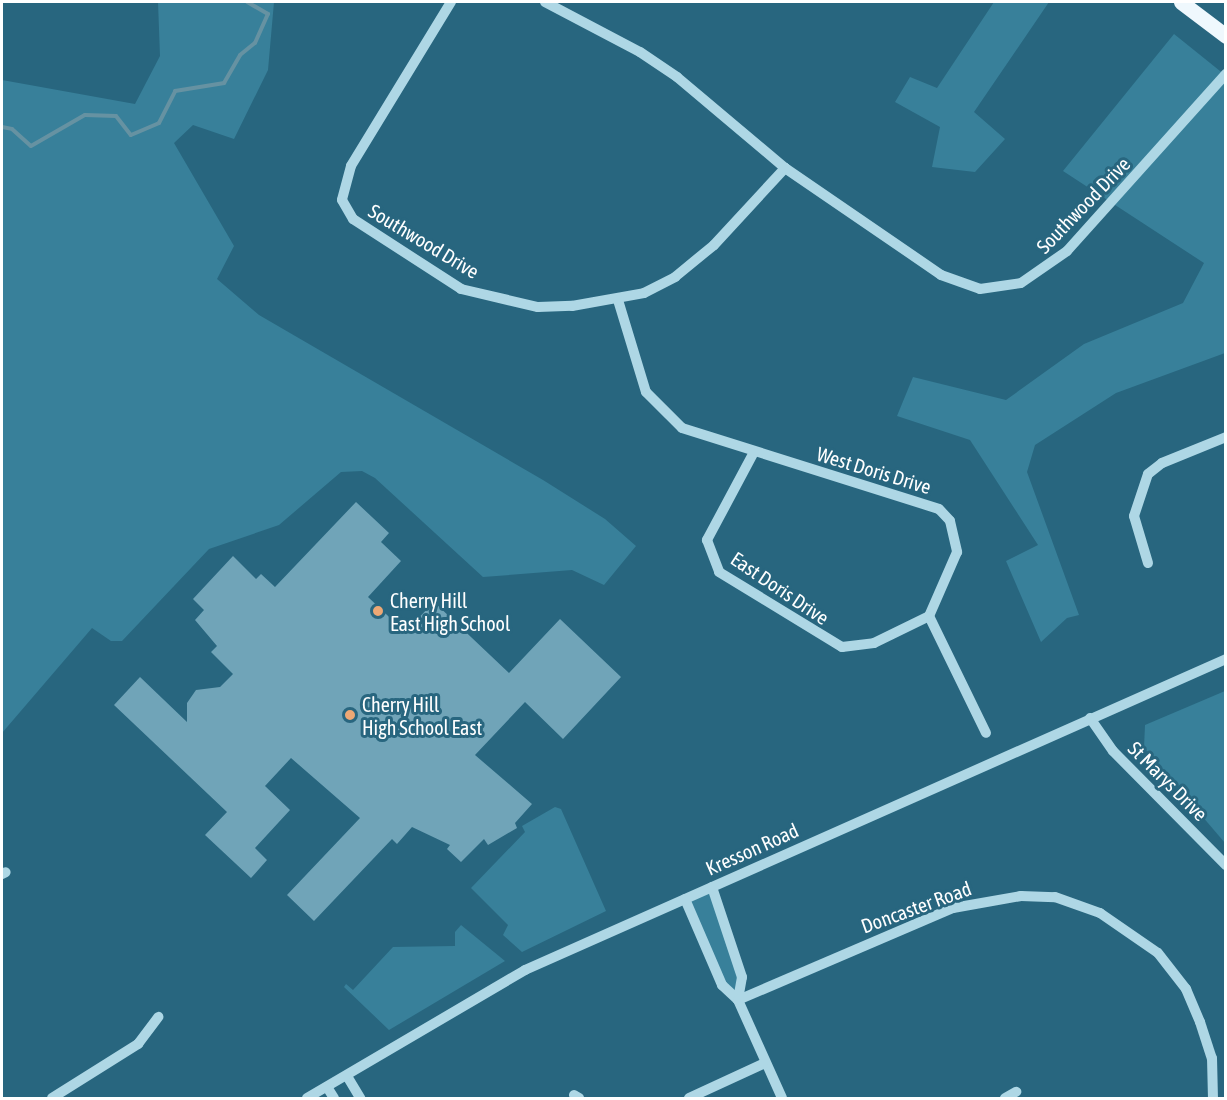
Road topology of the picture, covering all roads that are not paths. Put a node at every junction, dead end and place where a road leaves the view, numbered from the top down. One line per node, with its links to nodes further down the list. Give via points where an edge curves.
1 (451, 2): 7 (street, Southwood Drive, via 351,166 342,187 346,211 461,289 538,307)
2 (545, 2): 6 (street, Southwood Drive, via 677,77)
3 (1181, 2): 4 (main road)
4 (1226, 36)
5 (1226, 74): 6 (street, Southwood Drive, via 1068,251 1044,271 999,288 972,287 941,274)
6 (785, 168): 7 (street, Southwood Drive, via 714,245 675,277)
7 (618, 300): 9 (street, via 635,367 656,405 682,428)
8 (1226, 437): 10 (street, via 1162,463 1148,474 1134,516)
9 (754, 453): 11 (street, West Doris Drive, via 939,509 950,521 957,552); 11 (street, East Doris Drive, via 707,540 719,572 842,647 874,643)
10 (1148, 563)
11 (929, 615): 14 (street)
12 (1226, 659): 13 (street, Kresson Road)
13 (1090, 718): 15 (street, St Marys Drive, via 1113,751); 16 (street, Kresson Road)
14 (986, 733)
15 (1226, 865)
16 (712, 887): 17 (street, Kresson Road); 18 (street, via 742,977)
17 (685, 899): 18 (street, via 722,985); 21 (street, Kresson Road, via 525,970)
18 (738, 1000): 20 (street); 31 (street, Doncaster Road, via 953,908 1021,896 1055,897 1100,913 1158,953 1186,989 1200,1022 1212,1058)
19 (158, 1017): 24 (street, via 138,1044)
20 (763, 1064): 28 (street); 29 (street)
21 (347, 1076): 22 (street, Kresson Road); 27 (street)
22 (327, 1087): 25 (street, Kresson Road); 26 (street)
23 (1016, 1092): 30 (street)
24 (52, 1098)
25 (307, 1098)
26 (334, 1098)
27 (360, 1098)
28 (689, 1098)
29 (782, 1098)
30 (1005, 1098)
31 (1213, 1098)

